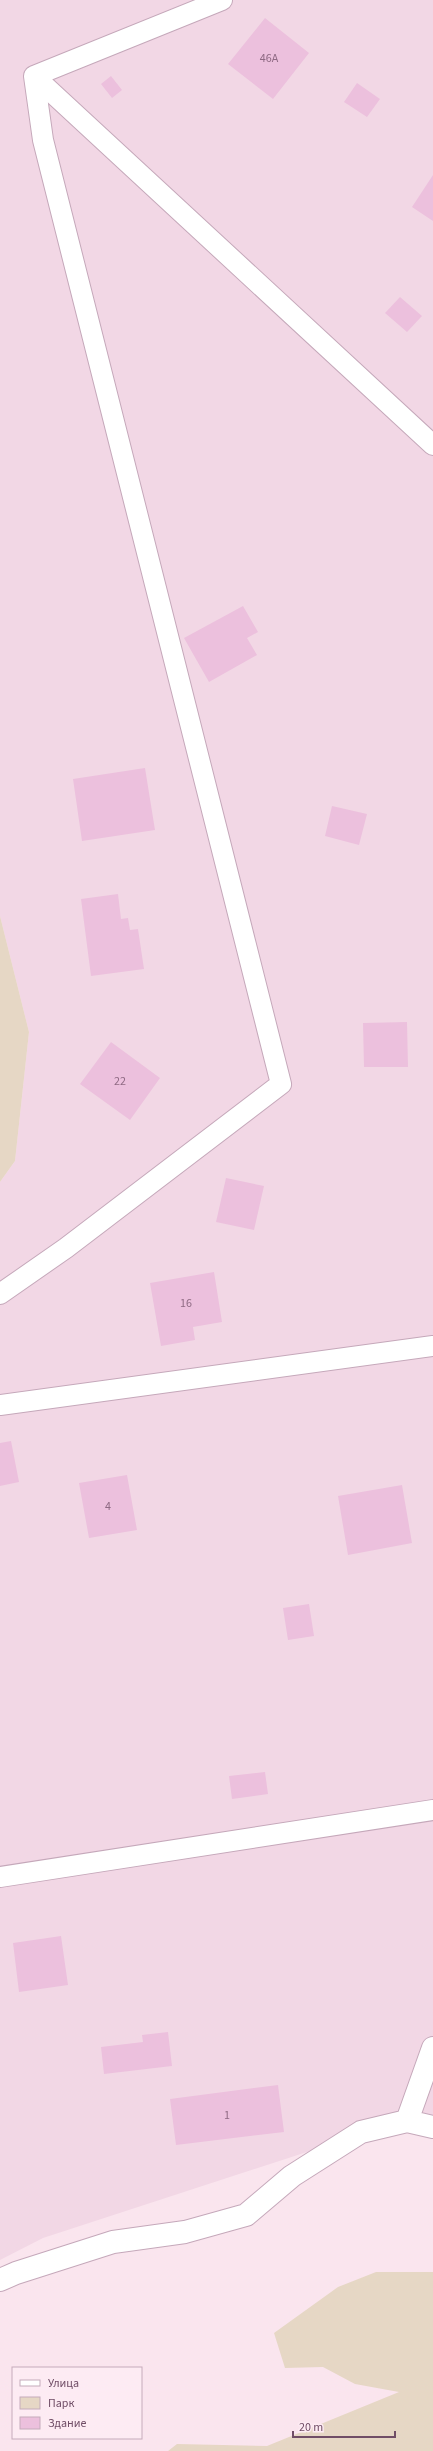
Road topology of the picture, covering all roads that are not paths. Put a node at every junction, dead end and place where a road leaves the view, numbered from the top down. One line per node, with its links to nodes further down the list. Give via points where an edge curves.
1 (222, 0): 2 (lane)
2 (34, 76): 3 (lane); 4 (lane, via 43,140 280,1084 66,1248)
3 (433, 445)
4 (0, 1294)
5 (433, 1346): 6 (lane)
6 (0, 1405)
7 (433, 1810): 8 (lane)
8 (0, 1877)
9 (433, 2048): 10 (street)
10 (407, 2121): 11 (street); 12 (street, via 361,2132 292,2176 246,2215 185,2232 113,2242)
11 (433, 2127)
12 (0, 2280)

